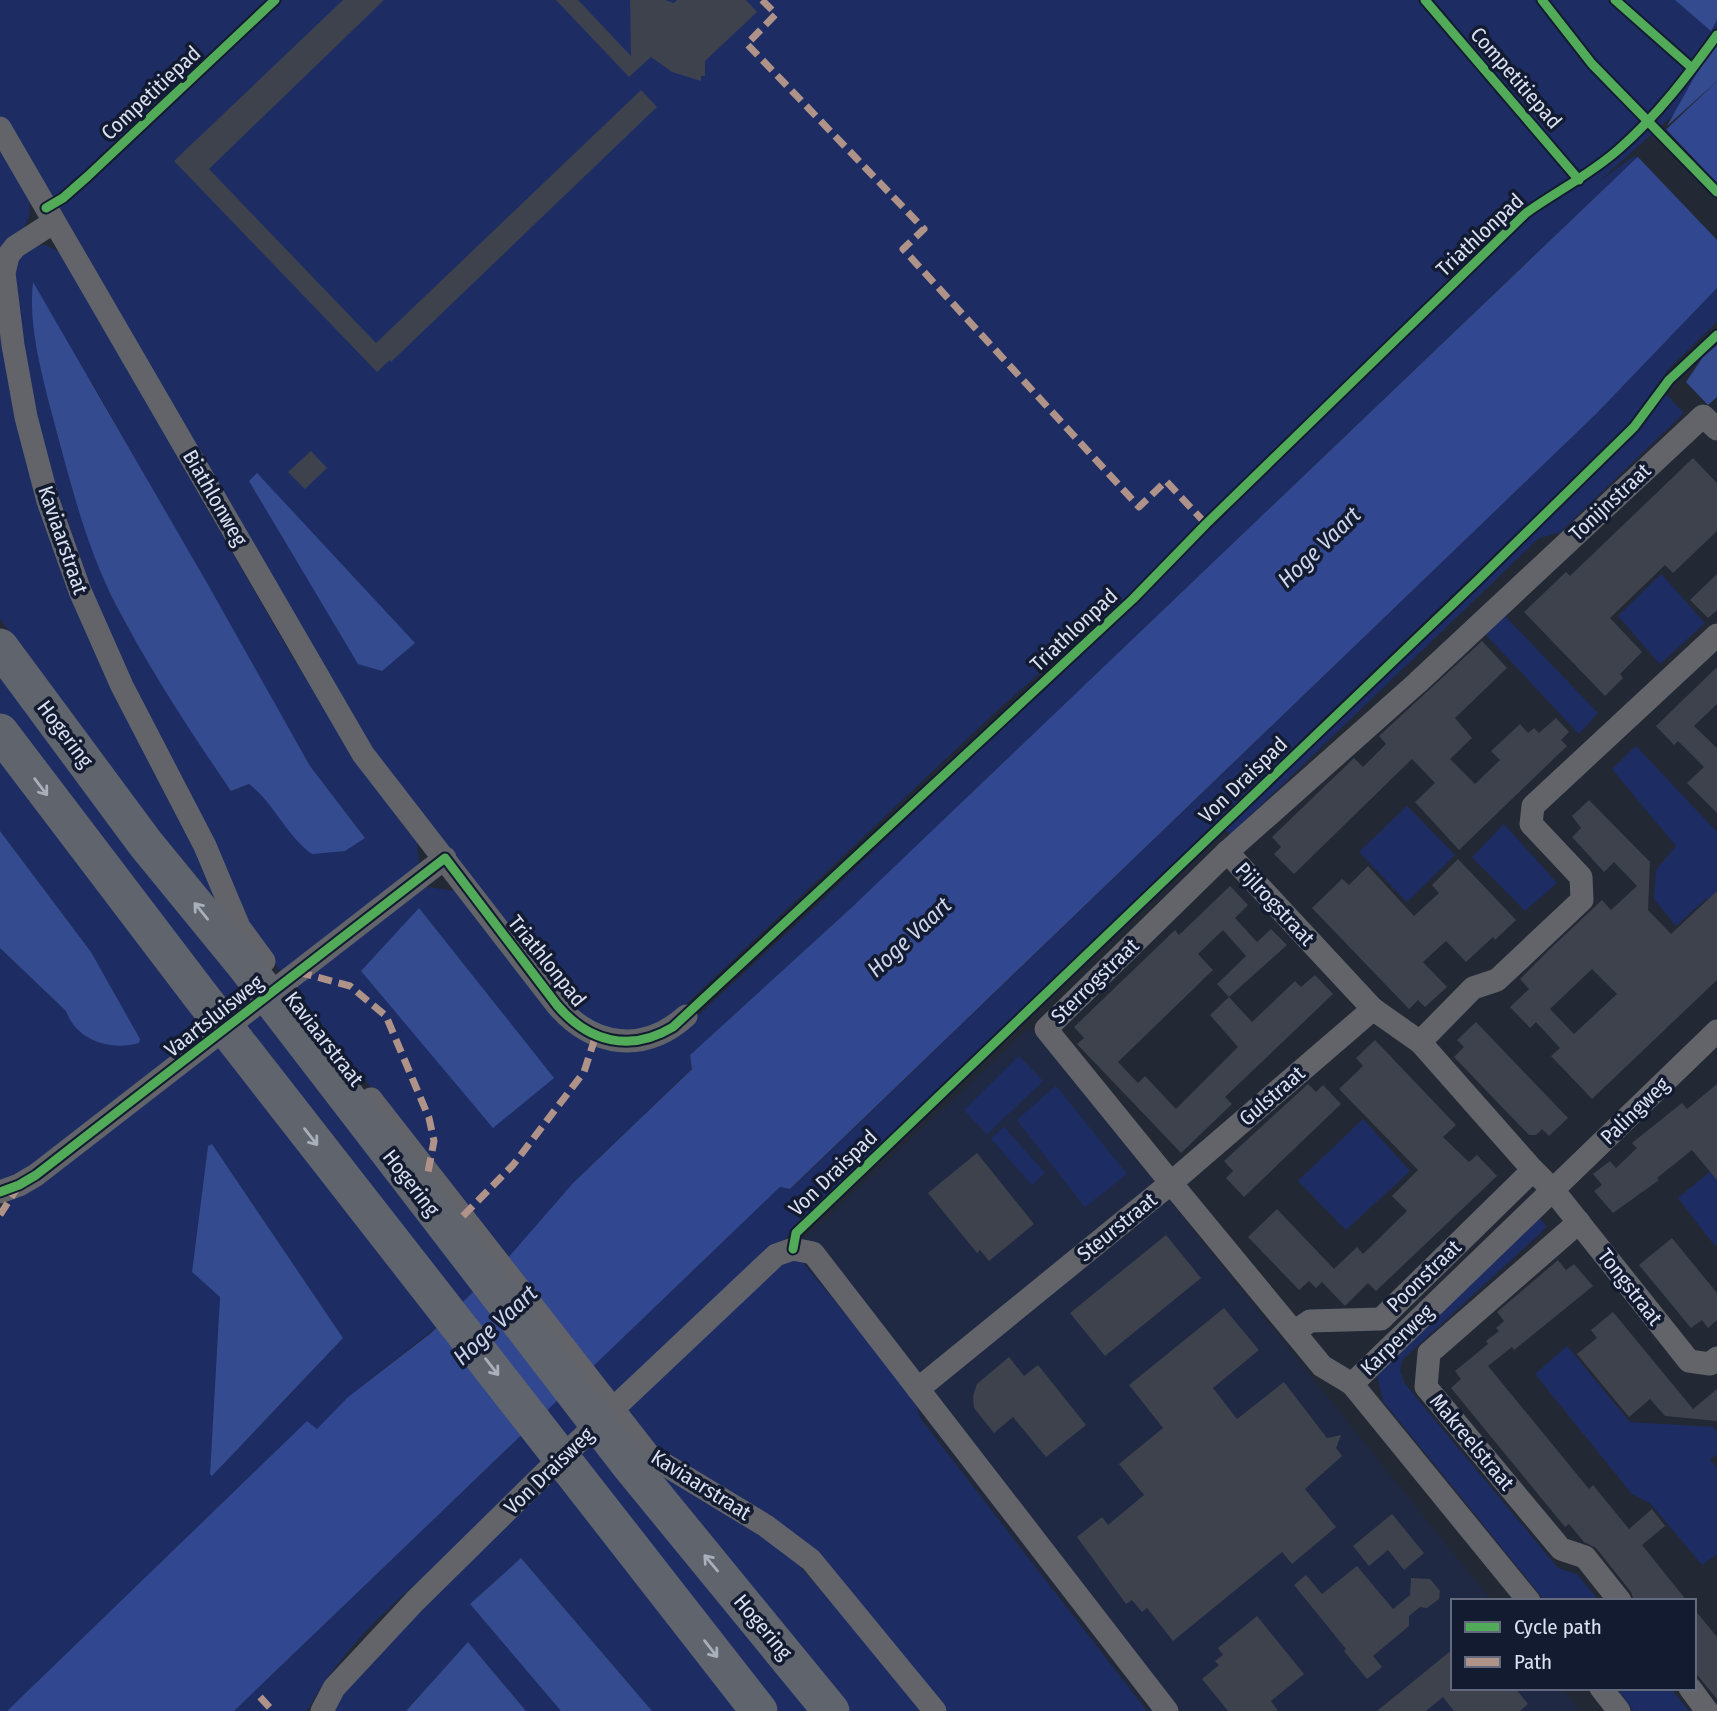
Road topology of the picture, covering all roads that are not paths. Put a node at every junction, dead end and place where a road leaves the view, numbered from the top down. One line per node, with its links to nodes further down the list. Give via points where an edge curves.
1 (0, 128): 2 (street, Biathlonweg)
2 (54, 222): 9 (street, Biathlonweg, via 351,735); 10 (street, Kaviaarstraat, via 15,247 5,266 13,345 37,460 71,569 103,645 205,846)
3 (1717, 429): 4 (street, Tonijnstraat, via 1703,416)
4 (1502, 602): 8 (street, Pijlrogstraat)
5 (1717, 635): 14 (street, via 1533,806 1531,824 1581,877 1582,900 1497,979 1473,988)
6 (0, 647): 10 (highway, Hogering, one-way to 6, via 145,843)
7 (0, 732): 30 (highway, one-way to 30)
8 (1227, 852): 11 (street, Pijlrogstraat); 16 (street, Sterrogstraat, via 1046,1029)
9 (445, 858): 12 (street, Triathlonpad, via 576,1026 628,1041 665,1032); 18 (street, Vaartsluisweg, via 51,1164)
10 (251, 959): 24 (highway, Hogering)
11 (1373, 1009): 14 (street, Pijlrogstraat); 16 (street, Gulstraat)
12 (686, 1016)
13 (1717, 1031): 17 (street, Palingweg)
14 (1420, 1042): 15 (street, Pijlrogstraat)
15 (1533, 1170): 17 (street, Pijlrogstraat); 20 (street, Poonstraat, via 1381,1319 1310,1321)
16 (1171, 1183): 20 (street, Steurstraat); 23 (street, Steurstraat)
17 (1553, 1190): 19 (street, Tongstraat); 22 (street, Karperweg)
18 (0, 1192)
19 (1579, 1222): 21 (street, Tongstraat, via 1689,1361 1710,1364); 26 (street, Makreelstraat, via 1429,1353 1426,1387 1561,1549 1585,1557)
20 (1294, 1332): 22 (street, Steurstraat, via 1322,1366)
21 (1717, 1358)
22 (1352, 1384): 25 (street, Karperweg)
23 (918, 1389): 29 (street, Von Draisweg, via 813,1253 793,1249 776,1255 415,1601 334,1688); 33 (street)
24 (639, 1459): 31 (highway, Hogering, one-way to 24); 32 (street, Kaviaarstraat, via 766,1526 811,1560)
25 (1527, 1599)
26 (1618, 1599)
27 (1603, 1690): 34 (street)
28 (1691, 1690): 35 (street)
29 (322, 1711)
30 (759, 1711)
31 (831, 1711)
32 (935, 1711)
33 (1167, 1711)
34 (1619, 1711)
35 (1707, 1711)

